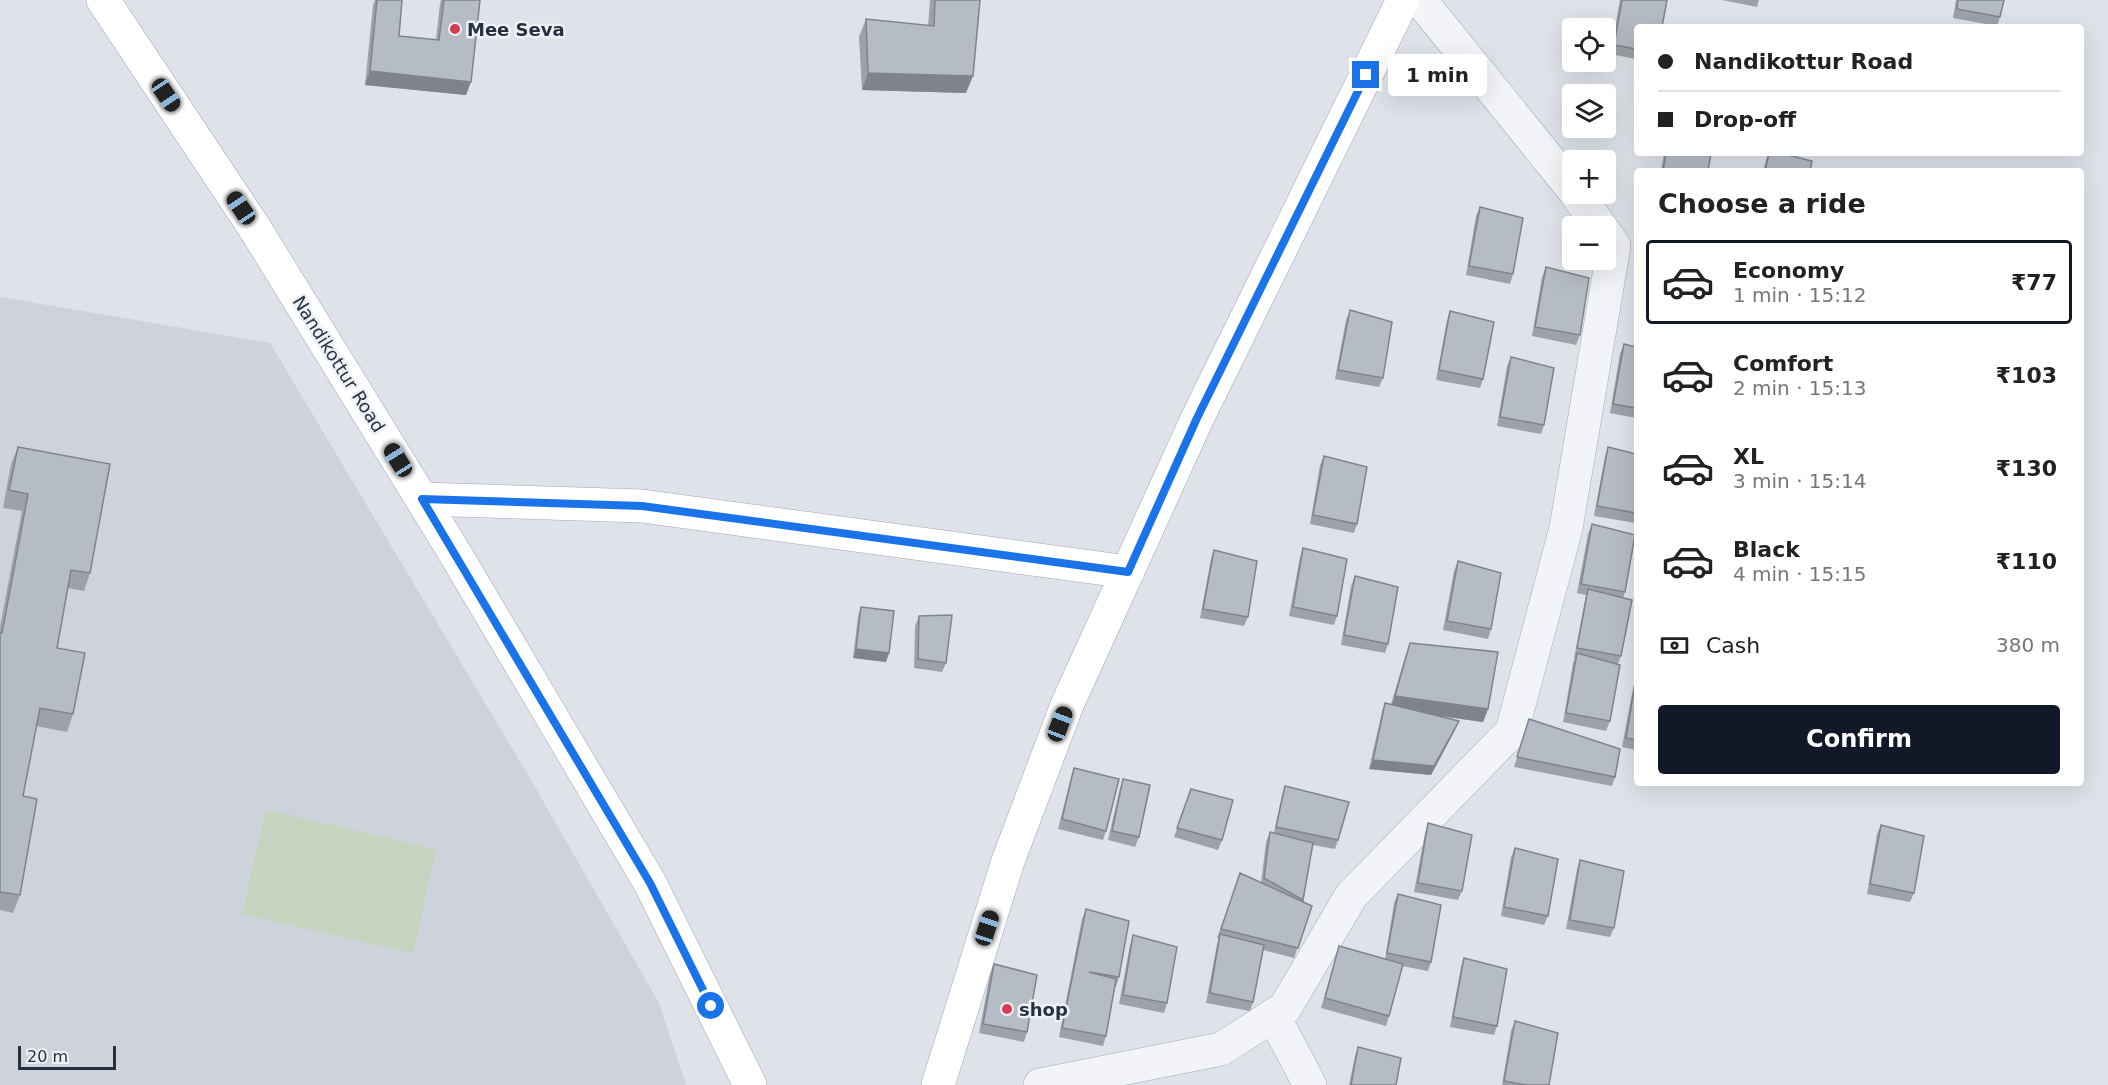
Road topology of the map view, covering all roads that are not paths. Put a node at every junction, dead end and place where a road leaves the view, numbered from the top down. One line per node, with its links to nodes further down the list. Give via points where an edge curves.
1 (103, 0): 6 (main road, Nandikottur Road, via 254,227)
2 (1403, 0): 7 (main road, via 1197,418)
3 (1420, 0): 4 (street)
4 (1562, 176)
5 (1610, 270): 8 (street, via 1566,528 1512,731 1351,896 1285,1008)
6 (422, 499): 7 (main road, via 642,506); 10 (main road, Nandikottur Road, via 650,883)
7 (1128, 572): 11 (main road, via 1067,705 1008,861)
8 (1273, 1016): 9 (street, via 1221,1049); 13 (street)
9 (1084, 1081): 12 (street)
10 (750, 1085)
11 (938, 1085)
12 (1040, 1085)
13 (1310, 1085)

